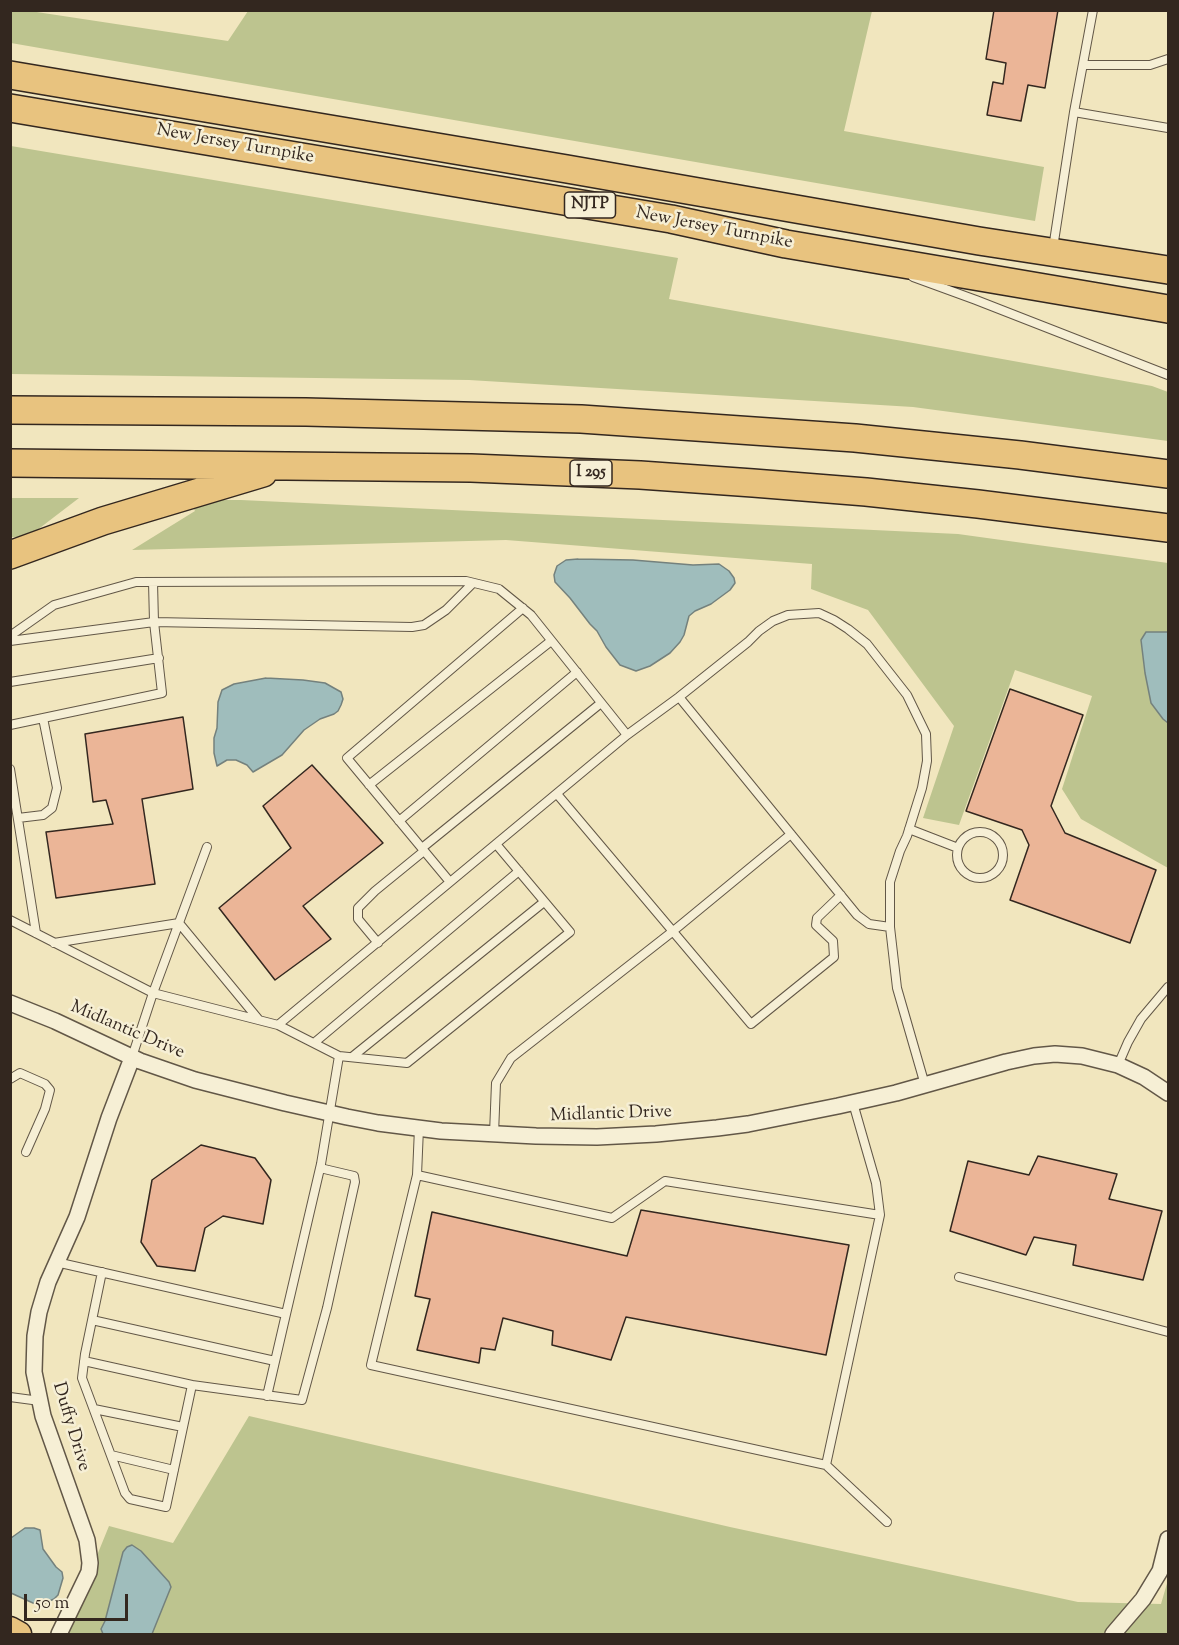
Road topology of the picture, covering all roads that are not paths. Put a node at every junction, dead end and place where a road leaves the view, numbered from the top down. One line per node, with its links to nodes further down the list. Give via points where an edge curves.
1 (1094, 10): 3 (lane)
2 (1168, 59): 3 (lane, via 1150,64)
3 (1083, 65): 6 (lane)
4 (10, 75): 8 (highway, New Jersey Turnpike / NJTP)
5 (10, 108): 9 (highway, New Jersey Turnpike / NJTP, via 671,219)
6 (1074, 112): 7 (lane); 8 (lane)
7 (1168, 128)
8 (1052, 251): 10 (highway, New Jersey Turnpike / NJTP)
9 (846, 254): 11 (highway, New Jersey Turnpike / NJTP); 12 (lane)
10 (1168, 270)
11 (1168, 309)
12 (1168, 375)
13 (10, 410): 16 (highway, via 581,419 855,438)
14 (10, 463): 15 (highway, I 295)
15 (289, 465): 17 (highway, I 295, via 527,470 753,483 978,504); 18 (highway, via 103,520)
16 (1168, 474)
17 (1168, 528)
18 (10, 555)
19 (153, 582): 20 (lane); 22 (lane); 23 (lane, via 136,582 54,604)
20 (473, 583): 21 (lane, via 499,590); 22 (lane, via 446,610 424,625 412,627)
21 (523, 608): 24 (lane); 34 (lane, via 347,758)
22 (154, 622): 23 (lane); 25 (lane)
23 (10, 638)
24 (551, 641): 26 (lane); 34 (lane)
25 (159, 658): 27 (lane); 30 (lane, via 162,693)
26 (577, 672): 29 (lane); 37 (lane)
27 (10, 682)
28 (679, 697): 32 (lane); 38 (lane, via 773,621 803,613 819,613 834,620 867,644 907,695 926,734 926,770); 39 (lane)
29 (601, 703): 32 (lane); 43 (lane)
30 (43, 718): 31 (lane); 36 (lane, via 57,788 52,808 44,815)
31 (10, 725)
32 (627, 735): 35 (lane)
33 (10, 770): 36 (lane)
34 (369, 786): 37 (lane)
35 (556, 794): 40 (lane); 51 (lane)
36 (18, 818): 52 (lane)
37 (399, 821): 43 (lane)
38 (909, 829): 42 (lane); 50 (lane, via 890,882)
39 (791, 834): 46 (lane); 51 (lane)
40 (496, 844): 44 (lane); 45 (lane)
41 (207, 847): 49 (lane)
42 (958, 848): 42 (lane, via 959,864 975,878 997,872 1003,858 1000,844 989,834 967,836)
43 (423, 850): 45 (lane); 53 (lane, via 358,908 358,919)
44 (519, 871): 47 (lane); 62 (lane)
45 (450, 882): 53 (lane)
46 (841, 895): 50 (lane, via 865,922); 51 (lane, via 817,918 816,925 833,941 834,957 751,1024)
47 (544, 902): 64 (lane); 64 (lane, via 570,932 407,1063)
48 (10, 920): 52 (lane)
49 (178, 923): 54 (lane); 56 (lane); 59 (lane)
50 (890, 927): 68 (lane, via 897,988)
51 (672, 932): 73 (lane, via 511,1058 496,1083)
52 (36, 933): 54 (lane)
53 (378, 942): 61 (lane)
54 (54, 943): 56 (lane)
55 (1168, 987): 66 (lane, via 1141,1019)
56 (153, 993): 59 (lane); 65 (lane)
57 (10, 995): 60 (street, Midlantic Drive)
58 (10, 1003): 60 (street, Midlantic Drive)
59 (259, 1020): 61 (lane)
60 (55, 1021): 65 (street, Midlantic Drive)
61 (278, 1025): 62 (lane)
62 (314, 1043): 63 (lane)
63 (339, 1056): 64 (lane); 71 (lane)
64 (352, 1057)
65 (132, 1058): 71 (street, Midlantic Drive, via 195,1080); 78 (street, Duffy Drive, via 77,1217)
66 (1118, 1065): 68 (street, Midlantic Drive, via 1070,1054 1034,1056); 69 (street, Midlantic Drive)
67 (10, 1078): 74 (lane, via 20,1073 45,1083 50,1090)
68 (925, 1085): 70 (street, Midlantic Drive)
69 (1168, 1093)
70 (853, 1103): 73 (street, Midlantic Drive, via 748,1124 656,1134); 77 (lane, via 876,1183)
71 (329, 1113): 72 (street, Midlantic Drive); 75 (lane)
72 (419, 1128): 73 (street, Midlantic Drive); 76 (lane)
73 (494, 1134)
74 (26, 1152)
75 (320, 1168): 81 (lane); 87 (lane, via 354,1176 327,1308 302,1400)
76 (417, 1175): 77 (lane, via 612,1218 665,1181); 93 (lane, via 371,1365)
77 (880, 1215): 93 (lane)
78 (57, 1262): 79 (lane); 89 (street, Duffy Drive, via 39,1312 35,1336 34,1372)
79 (102, 1272): 81 (lane); 82 (lane)
80 (959, 1277): 83 (lane)
81 (286, 1314): 85 (lane)
82 (92, 1320): 84 (lane); 85 (lane)
83 (1168, 1332)
84 (84, 1361): 86 (lane); 90 (lane, via 82,1378)
85 (275, 1361): 87 (lane)
86 (192, 1385): 87 (lane); 91 (lane)
87 (267, 1396)
88 (10, 1397): 89 (lane)
89 (40, 1401): 99 (street, Duffy Drive, via 87,1540 90,1563)
90 (94, 1409): 91 (lane); 92 (lane)
91 (183, 1427): 94 (lane)
92 (111, 1455): 94 (lane); 94 (lane, via 130,1499 166,1507)
93 (826, 1465): 95 (lane)
94 (174, 1470)
95 (887, 1522)
96 (1168, 1539): 100 (street, via 1160,1571)
97 (10, 1629): 98 (highway)
98 (19, 1635)
99 (60, 1635)
100 (1113, 1635)

